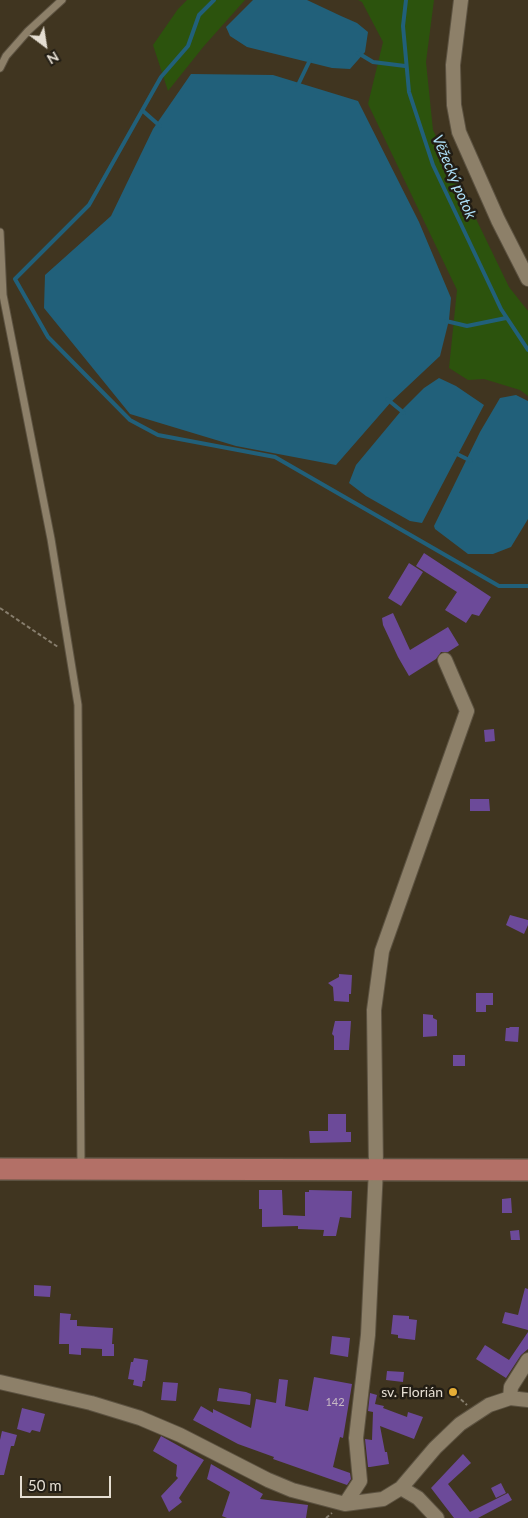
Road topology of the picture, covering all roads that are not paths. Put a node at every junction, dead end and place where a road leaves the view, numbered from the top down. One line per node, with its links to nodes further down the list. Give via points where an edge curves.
1 (62, 0): 3 (lane, via 28,31)
2 (461, 0): 5 (street, via 453,65 454,105 459,132)
3 (0, 68)
4 (0, 232): 8 (lane, via 2,295 51,539 78,705)
5 (528, 279)
6 (445, 660): 9 (street, via 467,711 382,951 374,1010)
7 (0, 1169): 8 (main road)
8 (81, 1169): 9 (main road)
9 (376, 1169): 10 (main road); 16 (street, via 368,1335 356,1438 360,1481)
10 (528, 1170)
11 (528, 1360): 13 (street, via 511,1387)
12 (0, 1382): 16 (street, via 140,1418 268,1480)
13 (510, 1398): 14 (street); 15 (street, via 489,1405 460,1424 434,1448)
14 (528, 1400)
15 (401, 1488): 16 (street, via 382,1499); 17 (street, via 418,1498)
16 (345, 1504)
17 (437, 1518)

